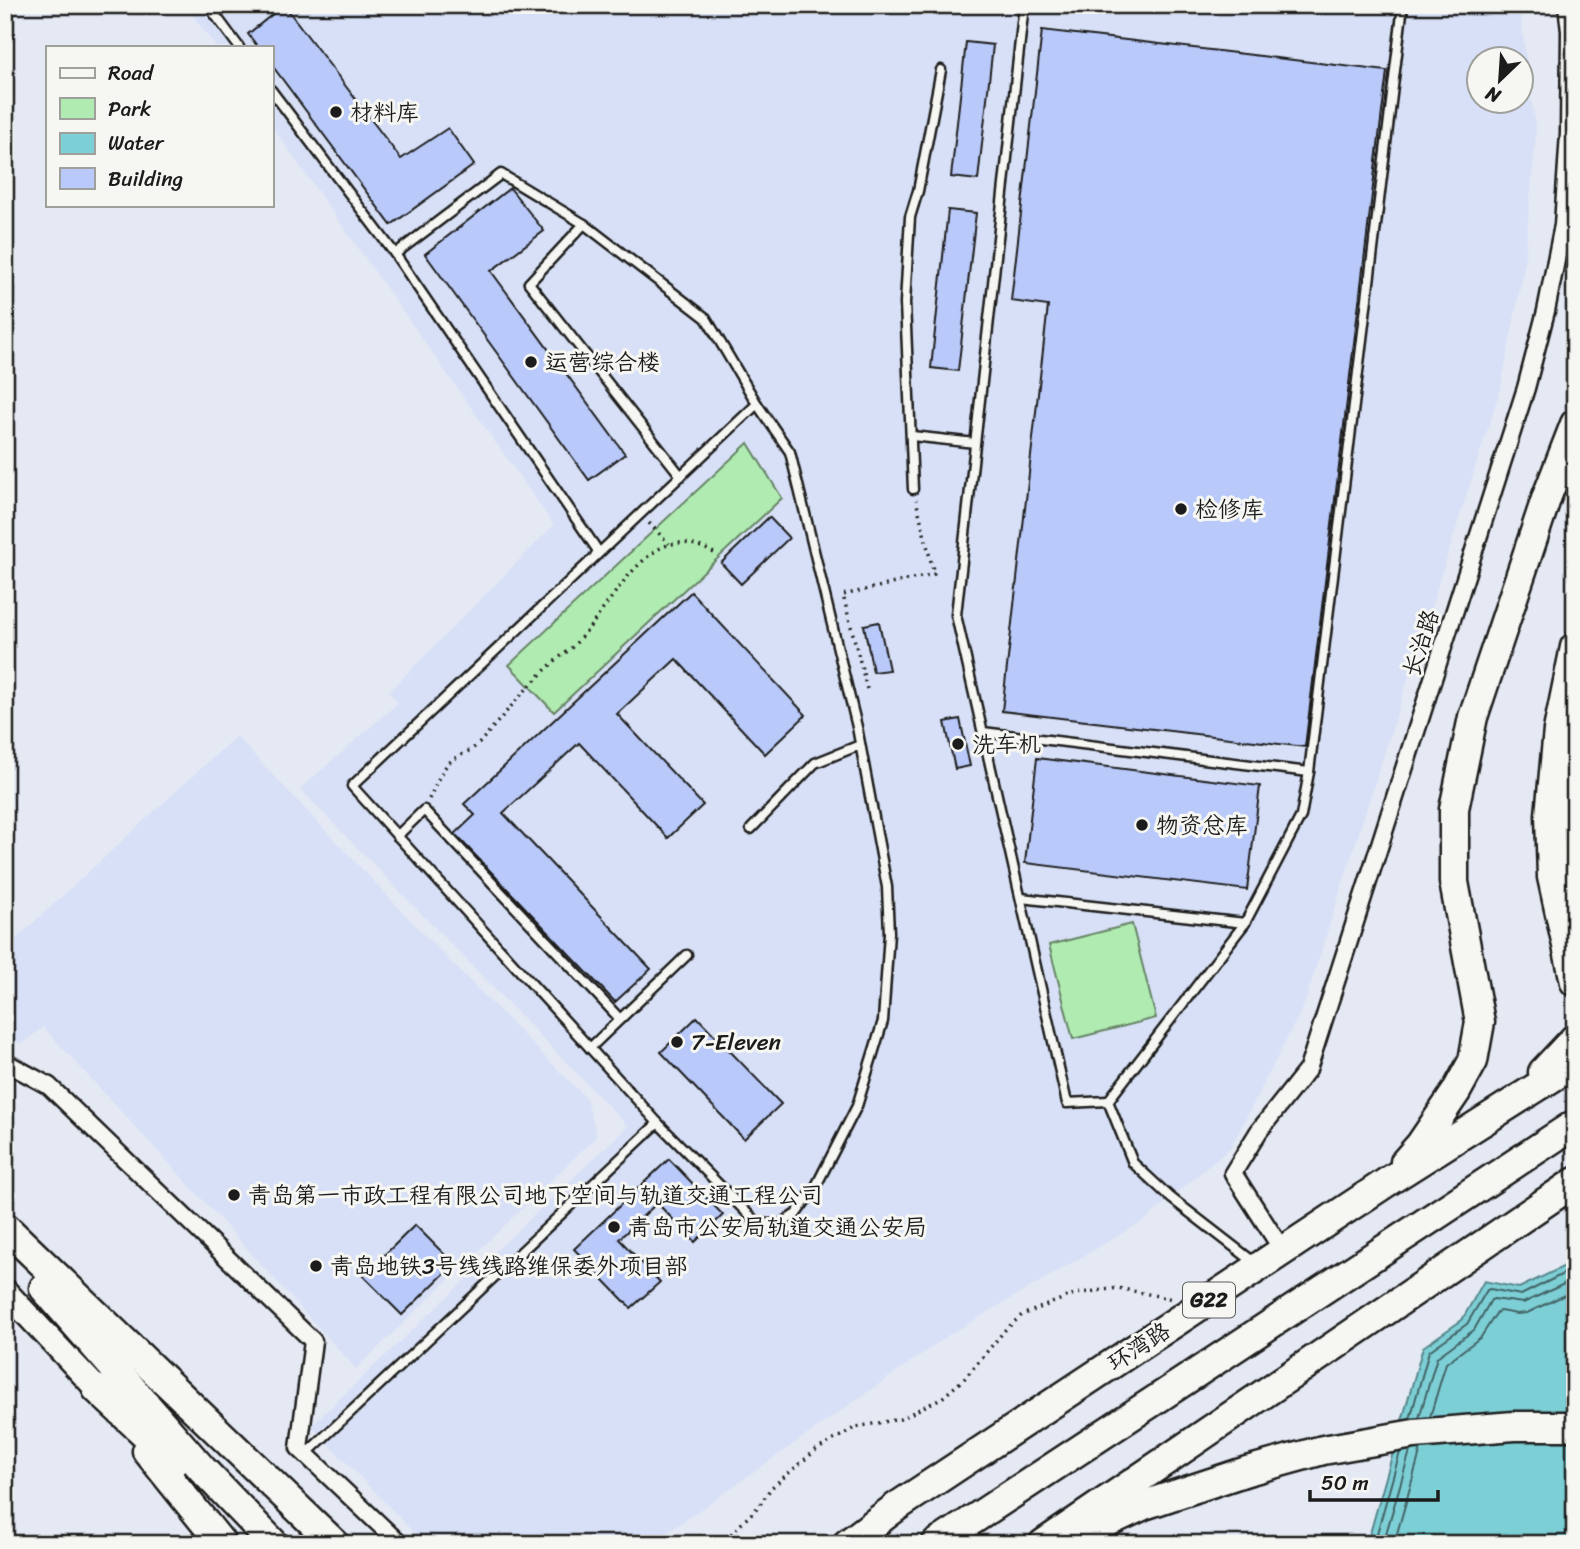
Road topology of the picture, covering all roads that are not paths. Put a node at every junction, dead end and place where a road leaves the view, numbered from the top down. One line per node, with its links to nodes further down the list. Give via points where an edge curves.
1 (208, 5): 5 (lane)
2 (1024, 5): 13 (lane)
3 (1404, 5): 20 (lane)
4 (1567, 5): 40 (street, 长治路, via 1569,133 1563,225 1526,388 1308,1069 1233,1173)
5 (238, 46)
6 (941, 70): 12 (lane, via 910,218 905,303)
7 (273, 93): 9 (lane)
8 (584, 224): 9 (lane, via 501,174); 10 (lane, via 706,318); 14 (lane, via 528,283)
9 (395, 254): 16 (lane, via 598,551)
10 (757, 404): 14 (lane); 19 (lane, via 790,452)
11 (1575, 424): 36 (highway, via 1474,717 1454,809 1454,882 1480,1022 1473,1061 1457,1093)
12 (912, 436): 13 (lane); 15 (lane)
13 (975, 443): 18 (lane, via 956,615)
14 (681, 476): 16 (lane)
15 (913, 489)
16 (592, 561): 22 (lane, via 352,786)
17 (1575, 647): 26 (highway, via 1558,730 1550,815 1552,877)
18 (983, 732): 20 (lane); 23 (lane)
19 (860, 745): 21 (lane, via 816,764); 34 (lane, via 887,887 883,1021 857,1106 815,1188 796,1214 782,1224 755,1221)
20 (1309, 772): 24 (lane, via 1301,816)
21 (751, 829)
22 (397, 835): 27 (lane, via 424,810); 29 (lane)
23 (1021, 898): 24 (lane); 33 (lane, via 1067,1103)
24 (1245, 923): 33 (lane)
25 (687, 955): 27 (lane)
26 (1575, 982)
27 (620, 1019): 29 (lane)
28 (1575, 1038): 32 (highway)
29 (590, 1048): 34 (lane)
30 (5, 1062): 46 (street, via 49,1086 313,1341 299,1448)
31 (1575, 1063): 32 (highway, 环湾路 / G22)
32 (1520, 1097): 36 (highway, 环湾路 / G22)
33 (1108, 1101): 41 (lane, via 1133,1163)
34 (658, 1123): 46 (lane)
35 (1575, 1124): 53 (highway, G22)
36 (1387, 1182): 40 (highway, 环湾路 / G22)
37 (1575, 1182): 54 (highway)
38 (5, 1227): 50 (highway)
39 (5, 1233): 49 (highway, via 41,1285)
40 (1283, 1251): 41 (highway, 环湾路 / G22)
41 (1260, 1266): 52 (highway, 环湾路 / G22)
42 (5, 1291): 44 (main road)
43 (5, 1305): 44 (main road)
44 (97, 1389): 47 (highway); 48 (highway)
45 (1575, 1426): 55 (highway, via 1414,1434 1323,1450 1144,1505)
46 (306, 1454): 51 (street)
47 (222, 1544)
48 (250, 1544)
49 (274, 1544)
50 (335, 1544)
51 (400, 1544)
52 (847, 1544)
53 (936, 1544)
54 (1043, 1544)
55 (1060, 1544)

